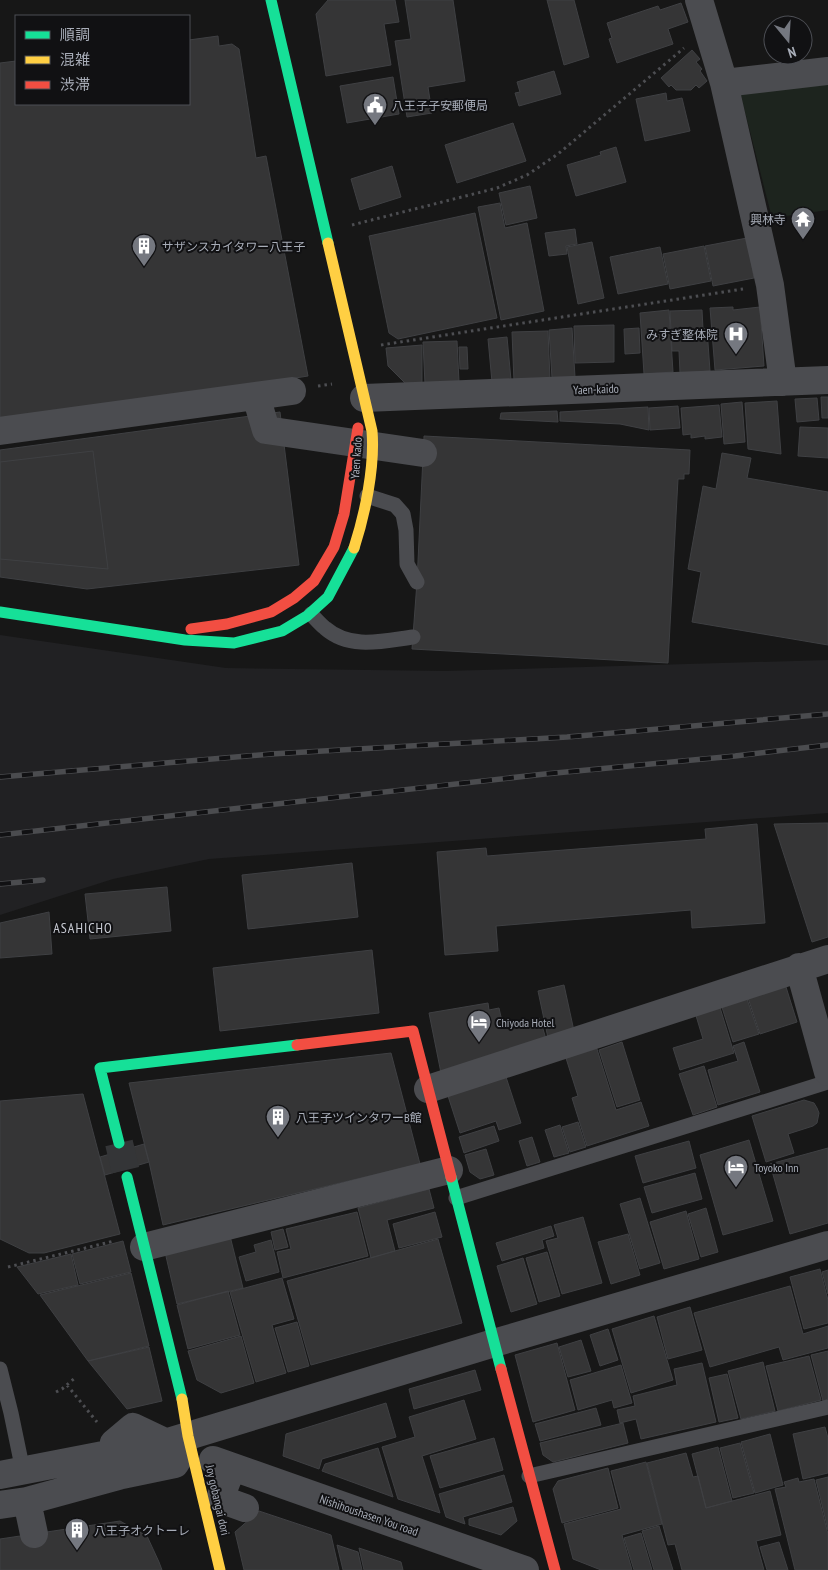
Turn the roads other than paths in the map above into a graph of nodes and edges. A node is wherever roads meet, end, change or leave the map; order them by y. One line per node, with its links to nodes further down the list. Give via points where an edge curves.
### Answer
1 (271, 0): 9 (street)
2 (699, 0): 4 (street)
3 (828, 71): 4 (street)
4 (724, 83): 6 (street, via 770,285)
5 (828, 380): 6 (street, Yaen-kaido)
6 (783, 382): 9 (street, Yaen-kaido)
7 (292, 391): 8 (street)
8 (256, 396): 10 (street); 11 (street, via 266,430)
9 (364, 398): 12 (street, Yaen kado, via 373,444); 16 (street, Yaen kado, via 344,514 334,547 314,581 271,612 226,624 185,630)
10 (0, 431)
11 (423, 453)
12 (367, 496): 13 (lane, via 395,505 404,514 407,564); 15 (street, Yaen kado, via 354,549 328,597)
13 (417, 582)
14 (0, 612): 16 (street, Yaen kado)
15 (311, 614): 16 (street, Yaen kado, via 282,631 234,643); 17 (lane, via 325,629 341,638 368,644)
16 (122, 631)
17 (413, 637)
18 (828, 958): 19 (street)
19 (799, 968): 20 (street); 22 (street)
20 (828, 1072)
21 (828, 1082): 26 (lane)
22 (428, 1088): 23 (street, via 413,1031 100,1068); 24 (street)
23 (118, 1143)
24 (449, 1170): 26 (street); 27 (street)
25 (127, 1177): 27 (street, Joy gobangai dori)
26 (456, 1198): 29 (street)
27 (142, 1240): 33 (street, Joy gobangai dori, via 185,1411)
28 (828, 1245): 29 (street)
29 (494, 1343): 33 (street); 36 (street)
30 (1, 1377): 32 (lane)
31 (828, 1408): 36 (lane)
32 (6, 1410): 34 (lane)
33 (185, 1443): 34 (street, via 165,1443); 35 (street, via 176,1464); 35 (street, Nishihoushasen You road, via 133,1426 114,1443); 40 (street, Joy gobangai dori); 41 (street, Nishihoushasen You road, via 232,1480)
34 (11, 1473)
35 (122, 1476): 37 (street)
36 (529, 1476): 42 (street)
37 (27, 1501): 38 (street); 39 (street)
38 (0, 1505)
39 (34, 1534)
40 (220, 1570)
41 (525, 1570)
42 (555, 1570)

